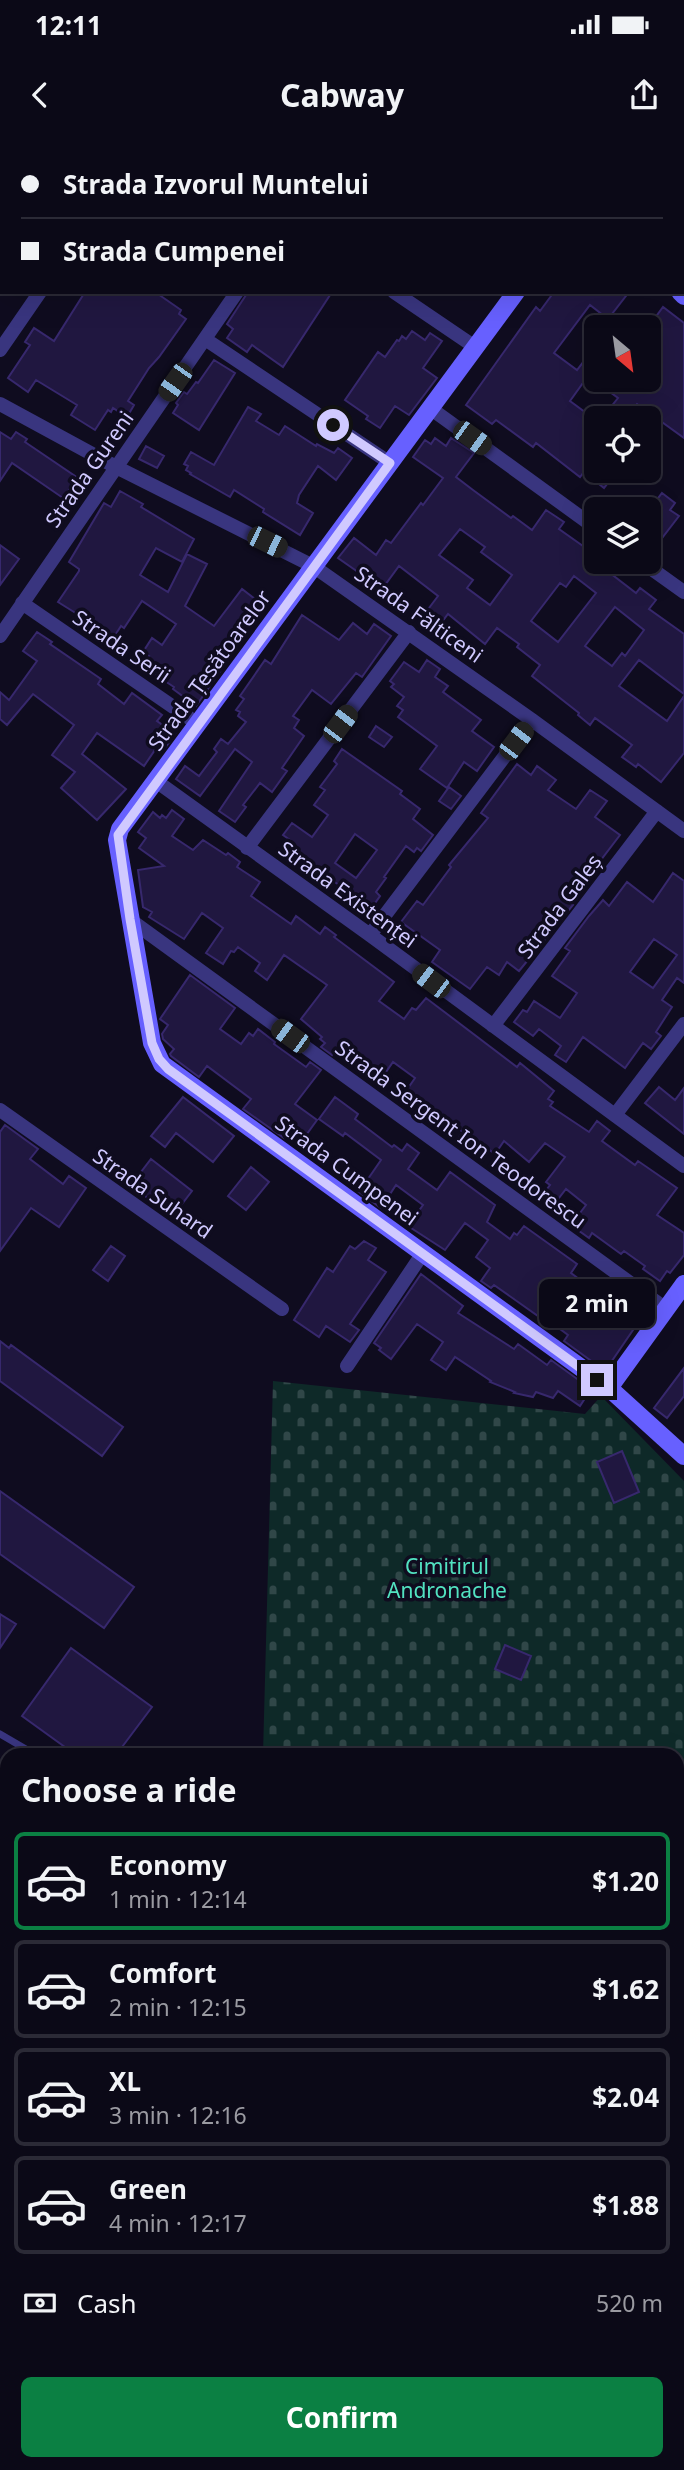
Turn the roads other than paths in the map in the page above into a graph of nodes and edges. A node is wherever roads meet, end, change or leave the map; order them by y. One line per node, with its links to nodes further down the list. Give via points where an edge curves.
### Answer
1 (39, 294): 7 (street)
2 (236, 294): 5 (street, Strada Gureni)
3 (397, 294): 6 (street)
4 (515, 294): 6 (street, Strada Țesătoarelor)
5 (205, 339): 10 (street); 11 (street, Strada Gureni)
6 (475, 347): 9 (street, Strada Țesătoarelor)
7 (0, 350)
8 (0, 404): 11 (street, Strada Fălticeni)
9 (430, 408): 10 (street, Strada Țesătoarelor); 12 (street)
10 (390, 463): 13 (street, Strada Țesătoarelor)
11 (116, 467): 13 (street, Strada Fălticeni); 16 (street, Strada Gureni)
12 (584, 520)
13 (313, 566): 17 (street, Strada Fălticeni); 20 (street, Strada Țesătoarelor)
14 (659, 574): 15 (street)
15 (684, 592)
16 (22, 603): 18 (street, Strada Gureni); 20 (street, Strada Serii)
17 (409, 632): 19 (street, Strada Fălticeni); 25 (street)
18 (0, 636)
19 (532, 720): 22 (street, Strada Fălticeni); 27 (street)
20 (198, 724): 21 (street, Strada Țesătoarelor)
21 (156, 781): 24 (street, Strada Țesătoarelor, via 120,829); 25 (street, Strada Existenței)
22 (657, 811): 23 (street, Strada Fălticeni); 29 (street, Strada Galeș)
23 (684, 831)
24 (117, 841): 26 (street, Strada Cumpenei)
25 (247, 848): 27 (street, Strada Existenței)
26 (130, 919): 33 (street, Strada Cumpenei, via 152,1043 162,1064); 36 (street, Strada Sergent Ion Teodorescu)
27 (370, 935): 29 (street, Strada Existenței)
28 (684, 1024): 31 (street)
29 (493, 1026): 31 (street, Strada Existenței)
30 (0, 1110): 35 (street, Strada Suhard)
31 (615, 1115): 32 (street, Strada Existenței)
32 (684, 1166)
33 (423, 1253): 37 (street); 38 (street, Strada Cumpenei)
34 (684, 1284): 36 (street)
35 (282, 1309)
36 (666, 1309): 38 (street)
37 (347, 1366)
38 (609, 1388): 39 (street, Strada Cumpenei)
39 (683, 1454)
40 (0, 1734): 41 (lane)
41 (24, 1748)

